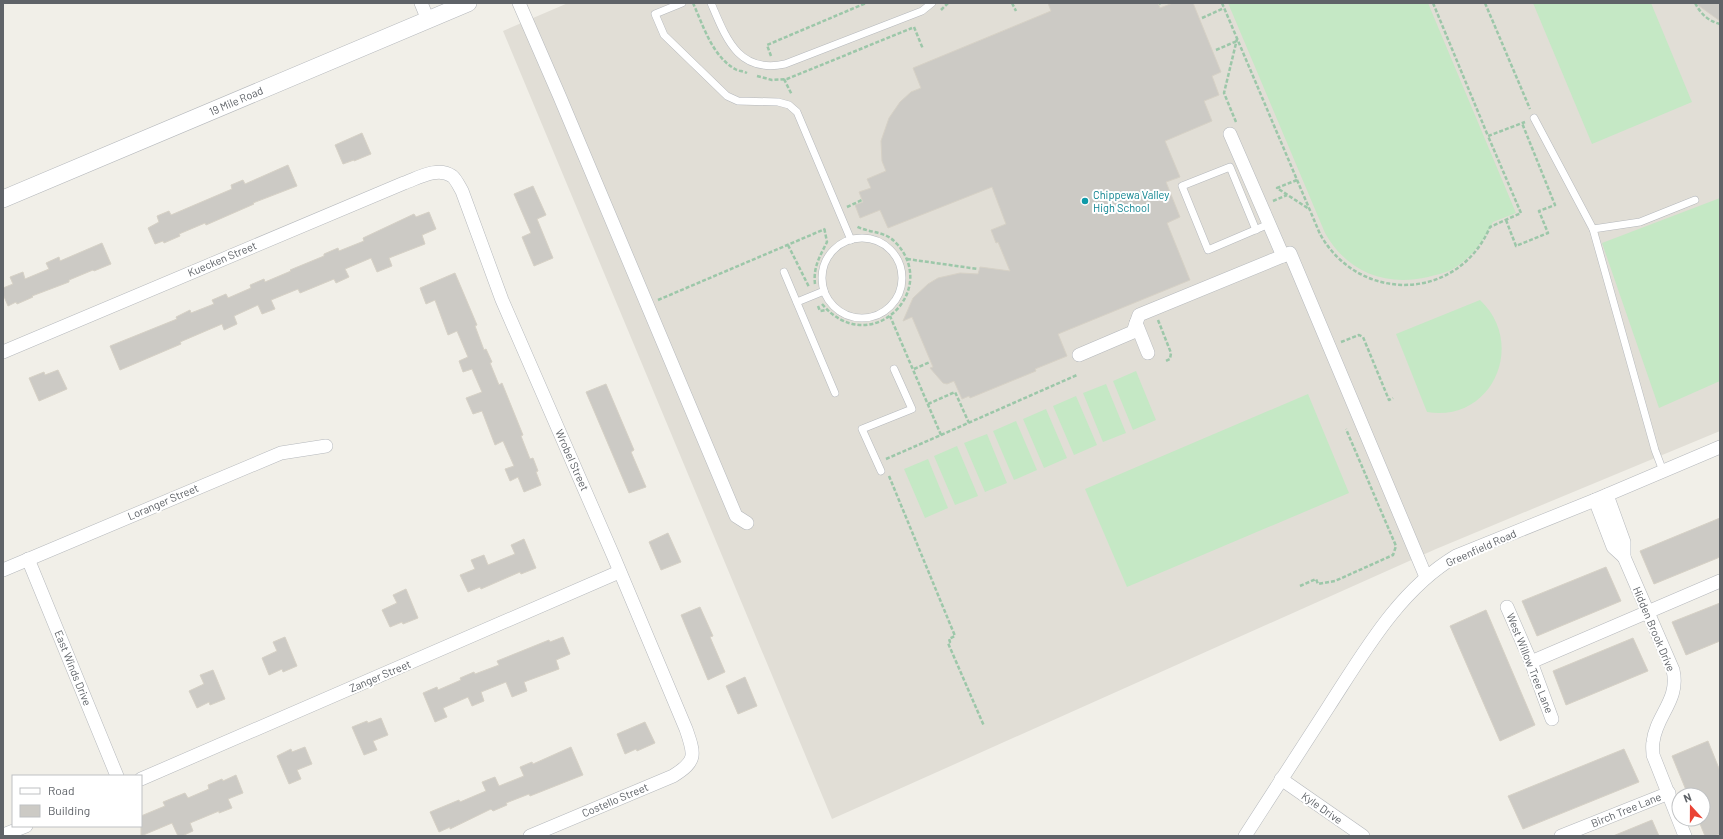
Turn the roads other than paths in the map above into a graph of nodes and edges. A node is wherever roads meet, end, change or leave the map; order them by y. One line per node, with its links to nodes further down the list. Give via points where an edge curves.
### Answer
1 (421, 3): 7 (street)
2 (519, 3): 33 (street, via 736,516)
3 (682, 3): 17 (lane, via 655,14 664,35 727,96 738,101 778,102 789,105 797,112)
4 (711, 3): 5 (lane, via 725,35 737,53 747,60 773,66 922,11)
5 (932, 3)
6 (463, 4): 7 (street, 19 Mile Road)
7 (428, 20): 12 (street, 19 Mile Road)
8 (1534, 118): 15 (lane)
9 (1230, 134): 10 (street)
10 (1236, 164): 14 (street); 16 (lane); 16 (lane, via 1182,186 1208,250)
11 (443, 171): 23 (street, Kuecken Street, via 404,183); 36 (street, Wrobel Street, via 452,176 462,191 502,300)
12 (3, 199)
13 (1695, 200): 15 (lane, via 1640,222)
14 (1269, 224): 16 (lane); 18 (street)
15 (1593, 229): 31 (lane)
16 (1256, 230)
17 (851, 240): 20 (lane, via 839,245 830,254 822,278); 20 (lane, via 876,240 896,255 903,279 900,291 886,311 862,319 838,311)
18 (1283, 256): 22 (street, via 1139,315); 37 (street, via 1290,253)
19 (784, 272): 21 (lane)
20 (824, 291): 21 (lane)
21 (797, 302): 27 (lane)
22 (1136, 323): 24 (street); 25 (street, via 1133,332)
23 (3, 352)
24 (1148, 353)
25 (1079, 355)
26 (894, 369): 30 (lane, via 912,409 862,429)
27 (835, 393)
28 (326, 446): 34 (street, Loranger Street, via 281,453)
29 (1720, 446): 31 (street, Greenfield Road)
30 (881, 471)
31 (1663, 471): 32 (street, Greenfield Road)
32 (1601, 498): 37 (street, Greenfield Road, via 1456,556); 40 (street, Hidden Brook Drive, via 1613,547 1624,557)
33 (747, 523)
34 (28, 559): 35 (street, Loranger Street); 44 (street, East Winds Drive)
35 (3, 570)
36 (619, 572): 43 (street, Wrobel Street, via 686,729); 45 (street, Zanger Street)
37 (1426, 577): 46 (street, Greenfield Road, via 1380,631)
38 (1720, 581): 40 (street)
39 (1507, 607): 41 (street, West Willow Tree Lane)
40 (1648, 612): 41 (street); 47 (street, Hidden Brook Drive, via 1673,670 1675,681 1672,697 1653,742 1654,755)
41 (1531, 662): 42 (street, West Willow Tree Lane)
42 (1552, 719)
43 (693, 756): 50 (street, Costello Street, via 684,769 673,776)
44 (117, 775)
45 (142, 779)
46 (1281, 779): 51 (street, Greenfield Road); 52 (street, Kyle Drive)
47 (1669, 792): 53 (street, Birch Tree Lane); 54 (street, Hidden Brook Drive)
48 (24, 827): 49 (street)
49 (3, 836)
50 (530, 836)
51 (1245, 836)
52 (1363, 836)
53 (1562, 836)
54 (1685, 836)

